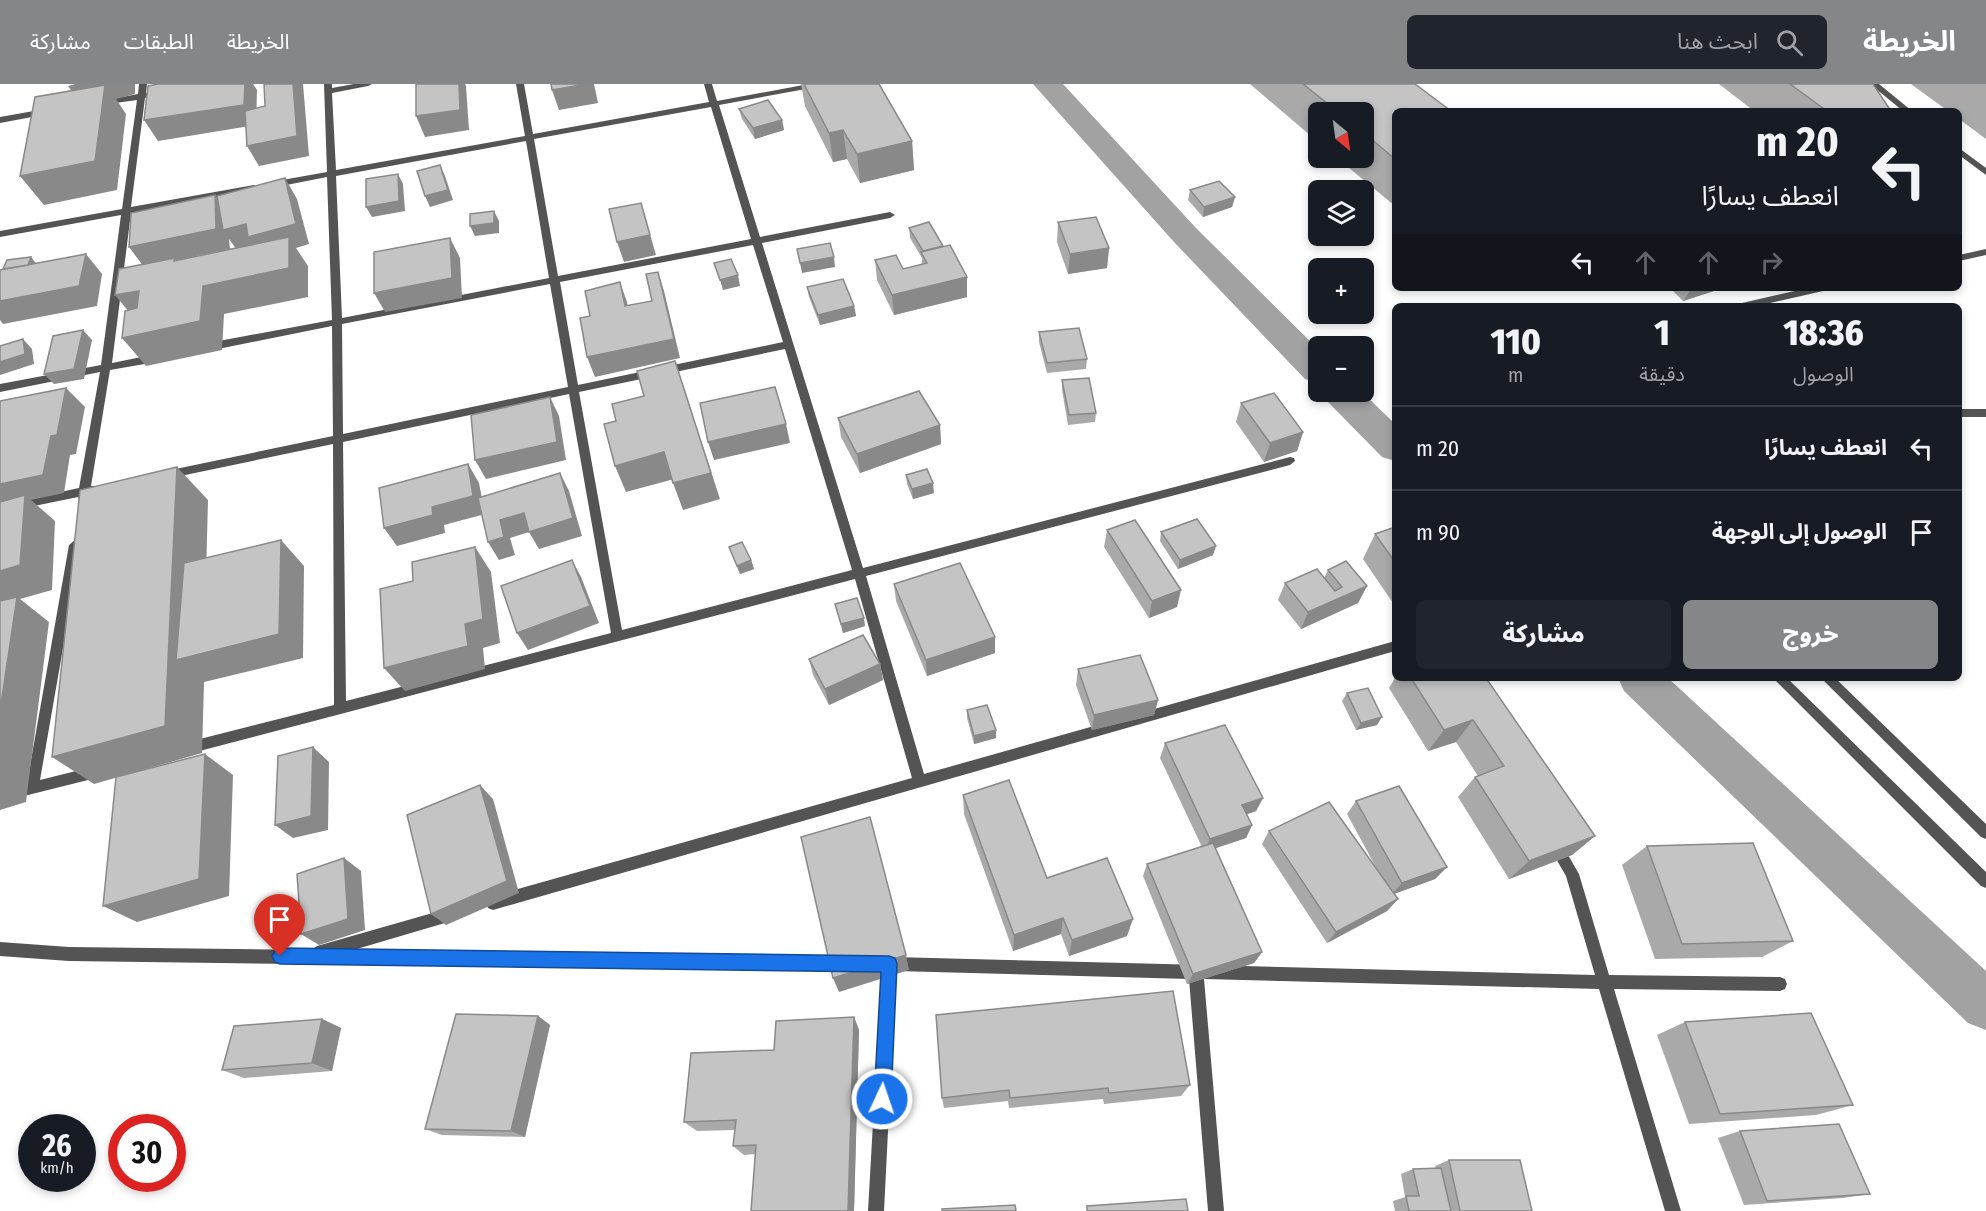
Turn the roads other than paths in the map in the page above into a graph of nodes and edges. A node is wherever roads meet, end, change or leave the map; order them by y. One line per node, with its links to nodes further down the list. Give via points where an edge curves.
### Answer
1 (143, 84): 9 (street)
2 (368, 84): 7 (street)
3 (520, 84): 15 (street)
4 (708, 84): 10 (street)
5 (822, 84): 10 (street)
6 (1874, 84): 12 (street)
7 (327, 87): 18 (street)
8 (163, 93): 9 (street)
9 (142, 96): 11 (street); 19 (street)
10 (714, 104): 15 (street); 22 (street)
11 (88, 105)
12 (1904, 108)
13 (55, 111): 14 (street)
14 (0, 120)
15 (529, 137): 18 (street); 25 (street)
16 (1962, 153): 17 (street)
17 (1986, 172)
18 (331, 174): 19 (street); 28 (street)
19 (128, 211): 21 (street); 32 (street)
20 (890, 215): 22 (street)
21 (0, 234)
22 (755, 241): 25 (street); 29 (street)
23 (1986, 252): 24 (street)
24 (1962, 257)
25 (553, 280): 28 (street); 34 (street)
26 (1810, 291): 27 (street)
27 (1756, 303)
28 (337, 322): 30 (street); 37 (street)
29 (788, 345): 34 (street); 45 (street)
30 (198, 349)
31 (164, 356): 32 (street)
32 (106, 367): 33 (street); 41 (street)
33 (0, 388)
34 (573, 390): 37 (street); 46 (street)
35 (1962, 413): 36 (street)
36 (1986, 413)
37 (338, 439): 39 (street); 50 (street)
38 (1290, 461): 45 (street)
39 (154, 477)
40 (108, 487): 41 (street)
41 (85, 492): 42 (street); 43 (street)
42 (0, 509)
43 (81, 513)
44 (77, 534): 54 (street, via 63,588)
45 (859, 573): 46 (street); 53 (street)
46 (617, 636): 50 (street)
47 (1392, 647): 53 (street)
48 (1782, 681): 58 (street)
49 (1830, 681): 56 (street)
50 (340, 708): 51 (street)
51 (180, 750)
52 (112, 768): 54 (street)
53 (920, 781): 60 (street)
54 (32, 789): 55 (street)
55 (0, 796)
56 (1986, 833)
57 (1548, 835): 63 (street, via 1572,874)
58 (1986, 881)
59 (0, 949): 60 (street, via 69,954)
60 (304, 957): 61 (street)
61 (877, 964): 62 (street); 65 (street)
62 (1196, 972): 63 (street); 66 (street)
63 (1605, 982): 64 (street); 67 (street)
64 (1780, 984)
65 (876, 1211)
66 (1216, 1211)
67 (1673, 1211)

